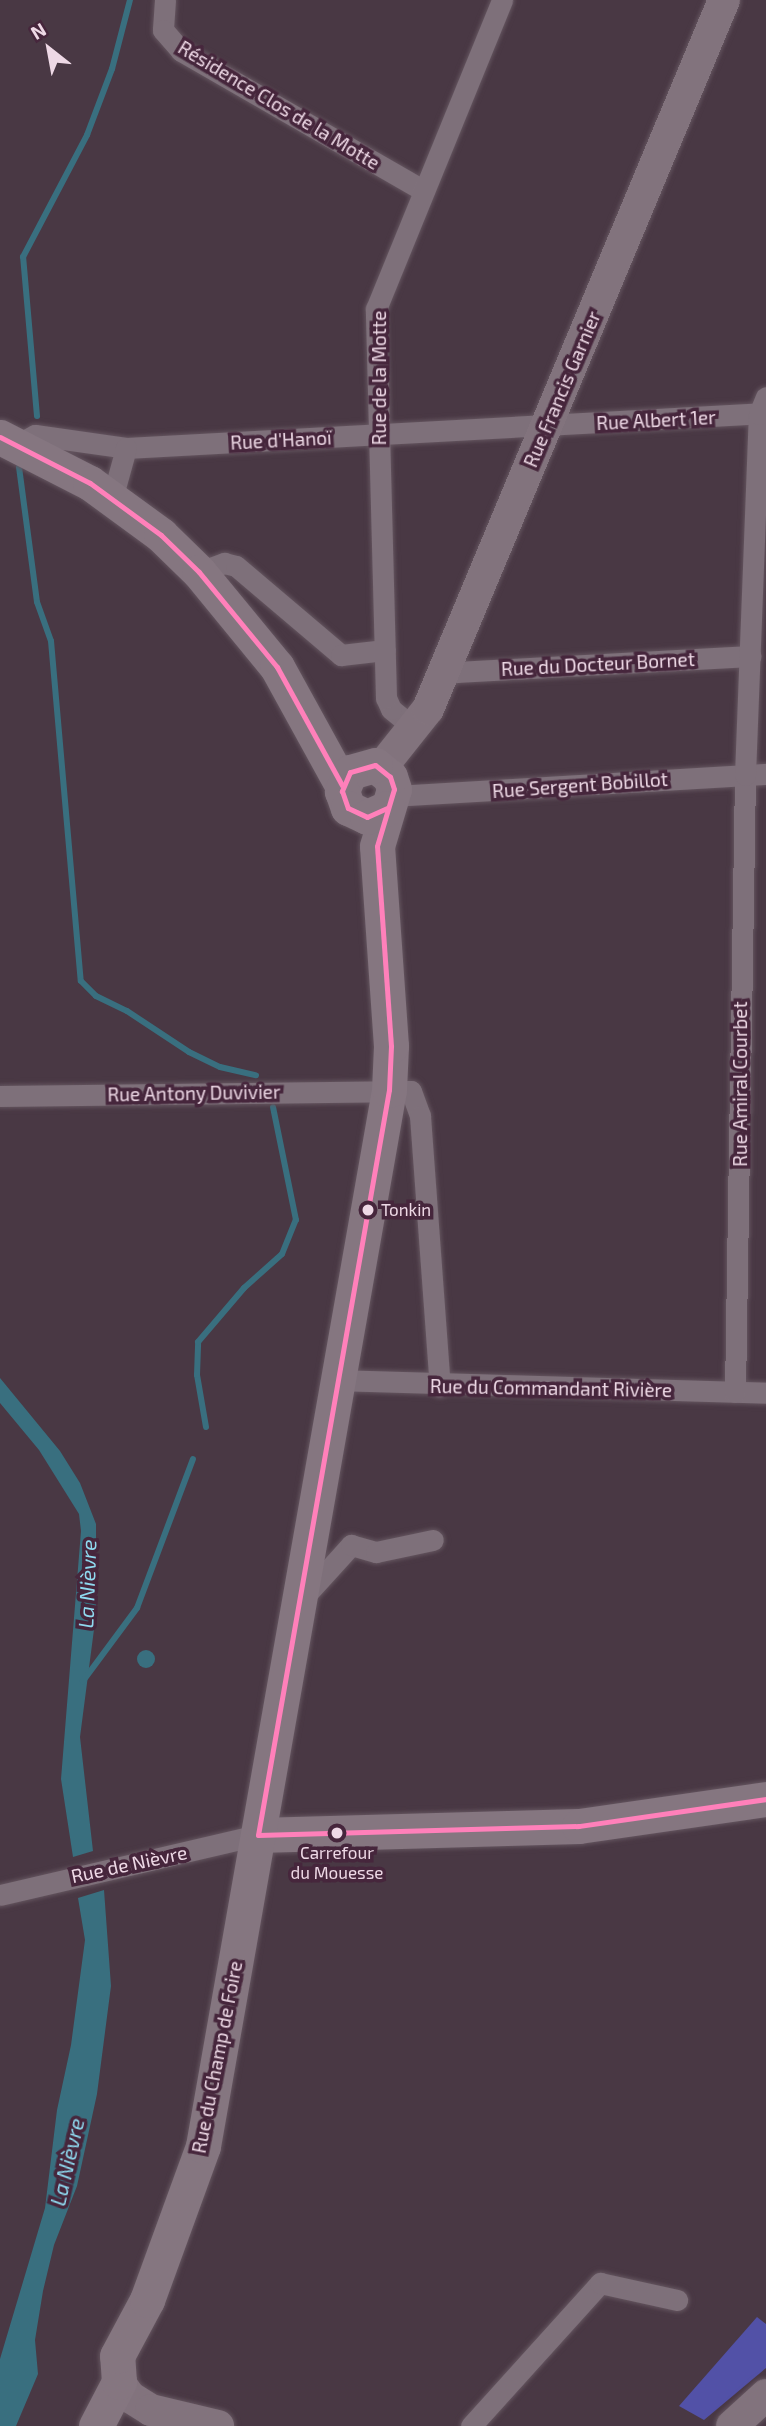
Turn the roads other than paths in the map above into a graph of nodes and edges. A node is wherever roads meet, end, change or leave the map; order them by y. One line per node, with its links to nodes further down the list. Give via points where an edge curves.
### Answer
1 (165, 0): 4 (street, Résidence Clos de la Motte, via 163,30 181,51)
2 (502, 0): 4 (street, Rue de la Motte)
3 (724, 0): 6 (street, Rue Francis Garnier)
4 (424, 191): 7 (street, Rue de la Motte, via 376,309)
5 (764, 408): 6 (street, Rue Albert 1er); 13 (street, Rue Amiral Courbet)
6 (547, 426): 7 (street, Rue d'Hanoï); 14 (street, Rue Francis Garnier)
7 (378, 435): 9 (street, Rue d'Hanoï); 12 (street, Rue de la Motte)
8 (9, 440): 9 (street, Rue d'Hanoï, via 36,435); 10 (main road)
9 (126, 448): 10 (street)
10 (112, 499): 11 (main road, via 161,535)
11 (199, 572): 12 (street, via 224,563 236,566 341,655); 17 (main road, via 277,667 303,714)
12 (385, 650): 15 (street, Rue de la Motte, via 388,704)
13 (751, 656): 14 (street, Rue du Docteur Bornet, via 457,672); 16 (street, Rue Amiral Courbet)
14 (446, 668): 15 (street, Rue Francis Garnier, via 428,709)
15 (413, 727): 17 (street, Rue Francis Garnier)
16 (756, 775): 17 (street, Rue Sergent Bobillot); 22 (street, Rue Amiral Courbet)
17 (370, 789): 18 (main road, Rue du Champ de Foire, via 391,1046)
18 (388, 1090): 19 (street, Rue Antony Duvivier); 20 (main road, Rue du Champ de Foire); 21 (street, via 411,1091 418,1101)
19 (0, 1096)
20 (337, 1380): 21 (street, Rue du Commandant Rivière); 25 (main road, Rue du Champ de Foire)
21 (440, 1386): 22 (street, Rue du Commandant Rivière)
22 (735, 1392): 23 (street, Rue du Commandant Rivière)
23 (766, 1393)
24 (433, 1540): 25 (street, via 376,1552 351,1545)
25 (297, 1605): 27 (main road, Rue du Champ de Foire)
26 (766, 1798): 27 (main road, via 579,1826)
27 (258, 1835): 28 (street, Rue de Nièvre); 30 (main road, Rue du Champ de Foire, via 203,2146 148,2300 117,2356)
28 (0, 1895)
29 (677, 2300): 35 (street, via 600,2283)
30 (119, 2382): 32 (street); 33 (main road, Rue du Champ de Foire)
31 (761, 2400): 36 (street); 37 (street)
32 (154, 2420): 34 (street)
33 (96, 2426)
34 (218, 2426)
35 (471, 2426)
36 (724, 2426)
37 (732, 2426)

